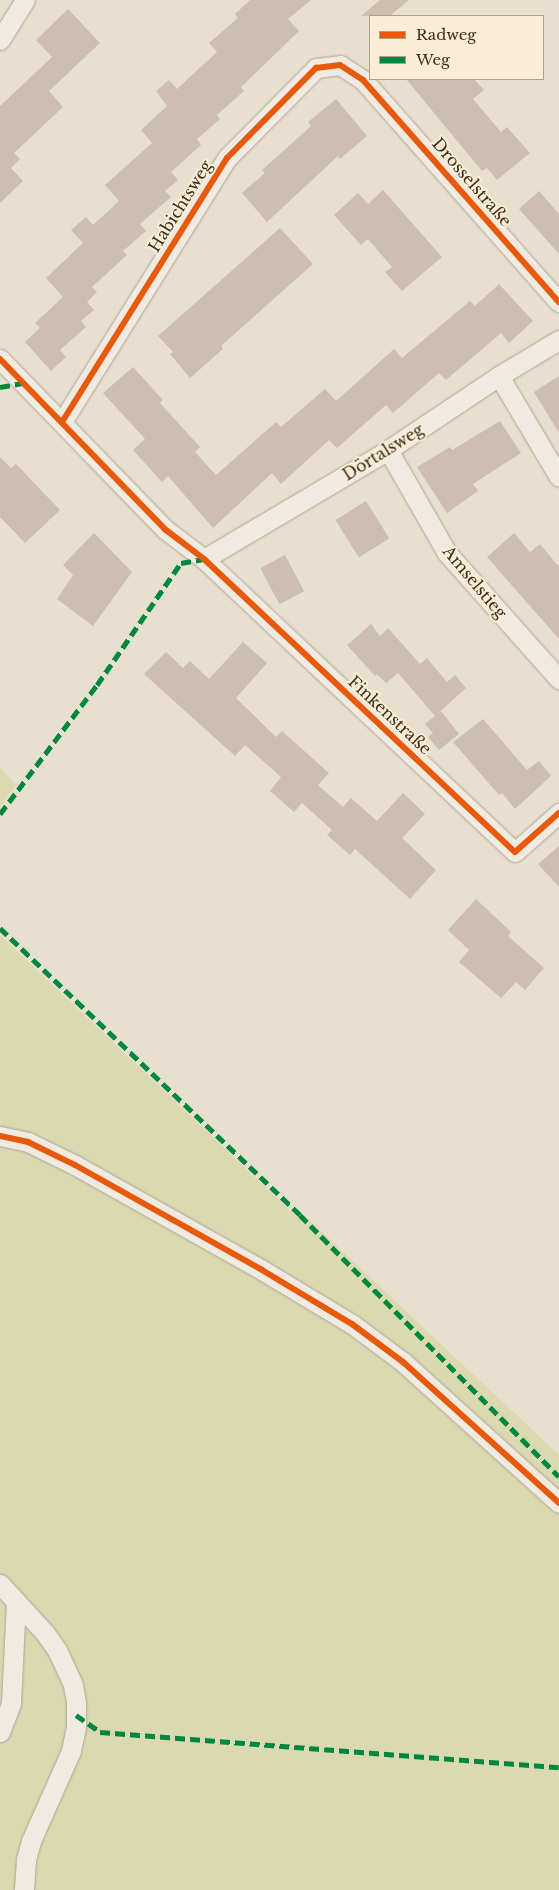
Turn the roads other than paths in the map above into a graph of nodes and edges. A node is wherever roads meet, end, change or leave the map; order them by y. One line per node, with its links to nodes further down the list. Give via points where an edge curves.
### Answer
1 (26, 0): 2 (street)
2 (0, 40)
3 (363, 80): 4 (street, Drosselstraße); 8 (street, Habichtsweg, via 340,65 316,68 227,158)
4 (559, 302)
5 (559, 340): 7 (street, Dörtalsweg)
6 (0, 359): 8 (street)
7 (499, 376): 9 (street, Dörtalsweg); 10 (street)
8 (62, 422): 11 (street, via 166,530)
9 (388, 450): 11 (street, Dörtalsweg); 12 (street, Amselstieg, via 447,553)
10 (559, 477)
11 (204, 559): 13 (street, Finkenstraße, via 515,852)
12 (559, 679)
13 (559, 813)
14 (0, 1136): 15 (street, via 28,1142 75,1165 352,1324 403,1362)
15 (559, 1504)
16 (0, 1584): 17 (street)
17 (16, 1601): 18 (street, via 11,1703); 19 (street, via 57,1650 73,1685 76,1702 76,1727 71,1751 31,1841)
18 (0, 1732)
19 (24, 1890)

